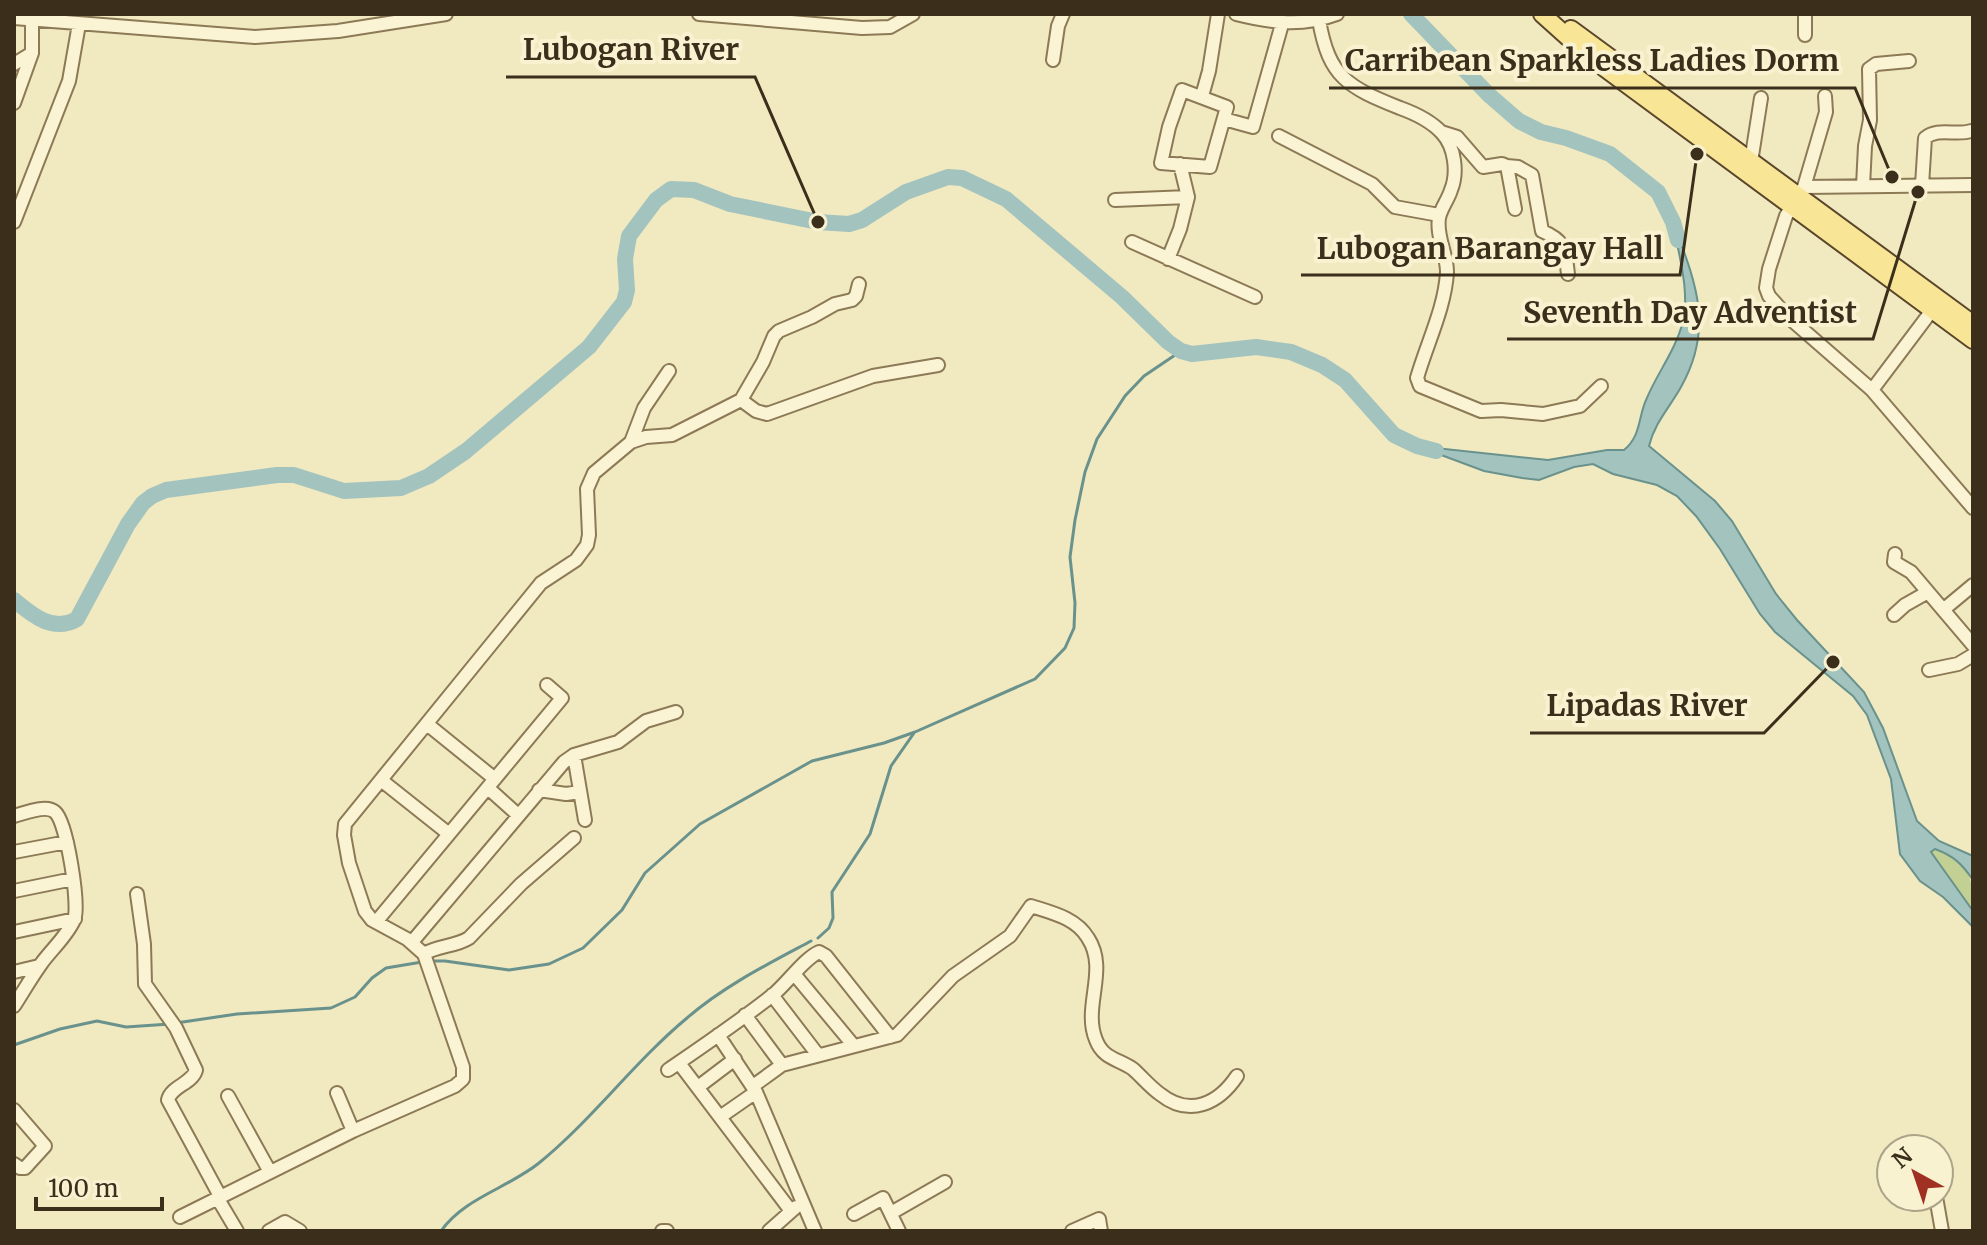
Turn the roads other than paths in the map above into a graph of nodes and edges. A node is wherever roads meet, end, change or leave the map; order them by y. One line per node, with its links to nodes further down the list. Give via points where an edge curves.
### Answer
1 (446, 14): 15 (street, via 277,37)
2 (699, 14): 9 (street)
3 (913, 14): 9 (street, via 880,28)
4 (1063, 14): 19 (street)
5 (1218, 14): 22 (street)
6 (1236, 14): 16 (street)
7 (1337, 14): 14 (street)
8 (1805, 14): 17 (street)
9 (756, 16)
10 (14, 18): 13 (street)
11 (52, 18): 13 (street); 15 (street)
12 (1548, 19): 30 (main road, via 1598,48); 36 (main road, via 1591,58)
13 (32, 20): 18 (street)
14 (1319, 20): 16 (street); 28 (street, via 1326,55 1339,74)
15 (79, 24): 41 (street, via 69,81)
16 (1282, 24): 26 (street, via 1253,127)
17 (1805, 35)
18 (32, 53): 21 (street); 25 (street)
19 (1053, 60)
20 (1909, 61): 35 (street, via 1869,69)
21 (14, 64)
22 (1202, 96): 26 (street, via 1227,107); 31 (street, via 1182,90 1174,111 1161,163)
23 (1825, 96): 36 (street, via 1826,112)
24 (1761, 98): 30 (street)
25 (14, 103)
26 (1224, 119): 31 (street, via 1210,167)
27 (1971, 131): 33 (street, via 1934,132 1925,138)
28 (1441, 132): 32 (street, via 1457,137 1480,166); 40 (street, via 1455,176)
29 (1279, 136): 40 (street, via 1372,184 1390,204)
30 (1751, 162): 36 (main road)
31 (1180, 164): 37 (street)
32 (1507, 166): 39 (street); 44 (street, via 1532,175 1542,231 1565,248)
33 (1922, 185): 34 (street); 35 (street)
34 (1973, 185)
35 (1863, 186): 36 (street)
36 (1798, 196): 47 (main road); 53 (street, via 1769,269 1769,296)
37 (1188, 197): 38 (street); 43 (street)
38 (1115, 200)
39 (1515, 209)
40 (1439, 215): 52 (street, via 1446,284 1417,378 1420,386 1481,411 1543,414 1580,406)
41 (14, 222)
42 (1132, 242): 43 (street)
43 (1168, 259): 46 (street)
44 (1568, 274)
45 (859, 284): 54 (street, via 852,300 779,331)
46 (1255, 297)
47 (1936, 305): 48 (main road); 49 (main road); 53 (street)
48 (1973, 324)
49 (1973, 340)
50 (938, 365): 54 (street, via 873,376 767,414)
51 (669, 371): 55 (street, via 644,408)
52 (1601, 386)
53 (1872, 390): 56 (street)
54 (741, 400): 55 (street, via 672,435)
55 (631, 442): 67 (street, via 589,480 589,535 583,553 541,583)
56 (1973, 508)
57 (1895, 554): 59 (street, via 1894,562)
58 (1973, 585): 60 (street)
59 (1928, 592): 60 (street); 61 (street)
60 (1943, 610): 62 (street)
61 (1894, 615)
62 (1973, 645)
63 (1973, 655): 64 (street)
64 (1929, 670)
65 (547, 685): 70 (street, via 562,698)
66 (676, 712): 68 (street, via 646,721 618,742)
67 (427, 724): 69 (street); 70 (street)
68 (574, 755): 71 (street); 72 (street)
69 (381, 780): 76 (street); 84 (street, via 349,818 344,835 363,904)
70 (491, 784): 73 (street); 76 (street)
71 (539, 790): 72 (street); 73 (street)
72 (580, 792): 75 (street)
73 (518, 815): 86 (street)
74 (14, 816): 78 (street, via 53,810)
75 (585, 820)
76 (449, 834): 84 (street)
77 (574, 838): 87 (street, via 475,934)
78 (67, 842): 79 (street); 80 (street)
79 (14, 852)
80 (73, 879): 81 (street); 83 (street)
81 (14, 891)
82 (137, 894): 111 (street, via 145,984 176,1028 196,1070 168,1100)
83 (75, 919): 85 (street); 88 (street)
84 (376, 922): 86 (street)
85 (14, 932)
86 (412, 942): 87 (street)
87 (424, 954): 107 (street, via 463,1079)
88 (39, 966): 89 (street); 92 (street)
89 (14, 972)
90 (795, 975): 91 (street); 95 (street, via 814,954 822,953); 96 (street)
91 (772, 995): 93 (street); 97 (street)
92 (14, 1006)
93 (745, 1015): 94 (street); 99 (street)
94 (718, 1035): 98 (street); 101 (street, via 673,1066)
95 (890, 1037): 96 (street); 100 (street, via 907,1027 953,976 1010,936 1031,906 1066,918 1090,940 1097,972 1091,1024 1107,1057 1128,1066 1161,1095 1189,1106 1217,1099)
96 (854, 1046): 97 (street)
97 (818, 1055): 99 (street)
98 (735, 1059): 101 (street); 102 (street)
99 (782, 1065): 102 (street)
100 (1237, 1076)
101 (698, 1087): 106 (street)
102 (755, 1089): 106 (street); 112 (street)
103 (337, 1093): 107 (street)
104 (228, 1096): 109 (street)
105 (14, 1110): 108 (street, via 45,1146 25,1168)
106 (720, 1117): 112 (street)
107 (353, 1131): 109 (street)
108 (14, 1164)
109 (270, 1172): 111 (street)
110 (945, 1182): 113 (street)
111 (220, 1198): 115 (street); 117 (street)
112 (797, 1207): 116 (street); 120 (street)
113 (891, 1213): 114 (street, via 883,1198); 121 (street)
114 (854, 1214)
115 (180, 1217)
116 (774, 1229)
117 (237, 1231)
118 (269, 1231): 119 (street, via 285,1222)
119 (300, 1231)
120 (815, 1231)
121 (899, 1231)
122 (1072, 1231): 123 (street, via 1099,1219)
123 (1101, 1231)

